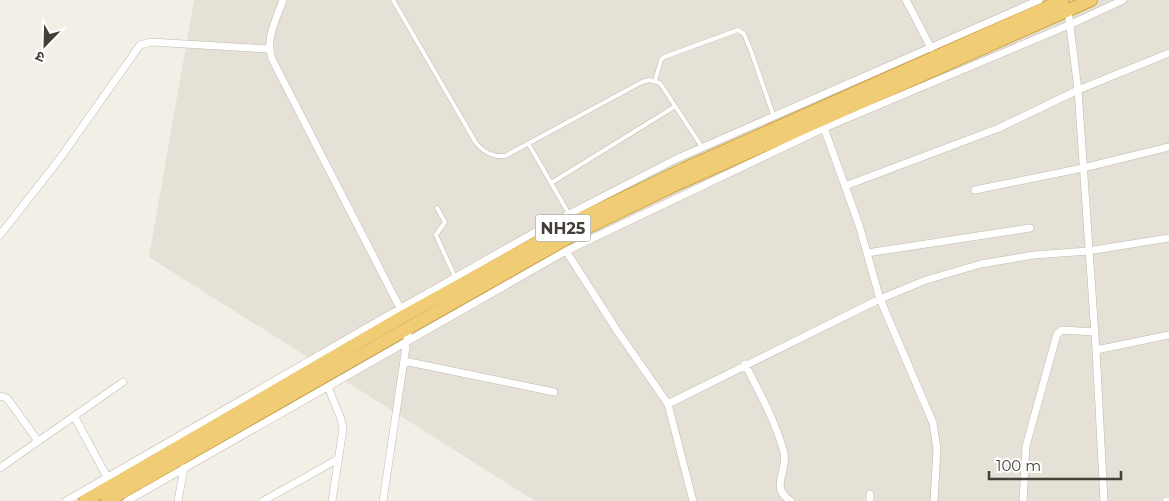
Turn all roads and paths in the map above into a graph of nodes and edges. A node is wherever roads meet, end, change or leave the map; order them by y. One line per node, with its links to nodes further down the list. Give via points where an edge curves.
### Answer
1 (283, 0): 10 (street)
2 (393, 0): 17 (lane, via 483,151 505,156)
3 (906, 0): 9 (street)
4 (1039, 0): 9 (street)
5 (1091, 0): 7 (highway, NH25)
6 (1123, 0): 8 (street)
7 (1066, 5): 8 (street); 34 (highway, NH25, via 676,185)
8 (1069, 25): 13 (street); 16 (street)
9 (932, 48): 15 (street)
10 (268, 49): 27 (street, via 151,42 140,45 62,157); 34 (street)
11 (1169, 53): 13 (street)
12 (655, 81): 14 (lane); 15 (lane, via 664,57 738,30 744,34); 17 (lane, via 642,82)
13 (1078, 90): 20 (street); 22 (street, via 999,128)
14 (674, 107): 19 (lane); 21 (lane)
15 (774, 117): 19 (street)
16 (824, 128): 22 (street); 29 (street)
17 (528, 143): 21 (lane)
18 (1169, 147): 20 (street)
19 (702, 148): 25 (street)
20 (1083, 168): 23 (street); 30 (street)
21 (552, 183): 25 (lane)
22 (845, 186): 31 (street)
23 (975, 190)
24 (437, 208): 32 (lane, via 445,222 436,235)
25 (569, 214): 32 (street)
26 (1030, 228): 31 (street)
27 (0, 235)
28 (1169, 238): 30 (street)
29 (566, 251): 37 (street); 45 (street)
30 (1088, 251): 33 (street, via 1034,255 981,264); 35 (street)
31 (867, 253): 33 (street)
32 (454, 277): 34 (street)
33 (880, 298): 40 (street); 62 (street, via 932,424 937,449)
34 (405, 317): 37 (street); 51 (street); 53 (highway, NH25); 54 (highway, NH25)
35 (1095, 332): 38 (street); 63 (street, via 1058,332 1026,446)
36 (1169, 335): 38 (street)
37 (407, 342): 39 (street); 42 (street)
38 (1096, 350): 64 (street)
39 (404, 361): 43 (street); 59 (street)
40 (746, 364): 45 (street); 61 (street, via 774,422 784,454 779,487 781,494)
41 (123, 382): 46 (street)
42 (328, 387): 48 (street, via 343,430); 50 (street)
43 (554, 392)
44 (0, 396): 47 (street, via 7,398)
45 (668, 404): 60 (street)
46 (74, 416): 47 (street); 51 (street)
47 (38, 441): 49 (street)
48 (338, 459): 57 (street); 58 (street)
49 (0, 468)
50 (184, 468): 55 (street); 56 (street)
51 (107, 477): 52 (street)
52 (66, 501)
53 (85, 501)
54 (107, 501)
55 (127, 501)
56 (178, 501)
57 (263, 501)
58 (332, 501)
59 (383, 501)
60 (693, 501)
61 (791, 501)
62 (934, 501)
63 (1023, 501)
64 (1104, 501)

